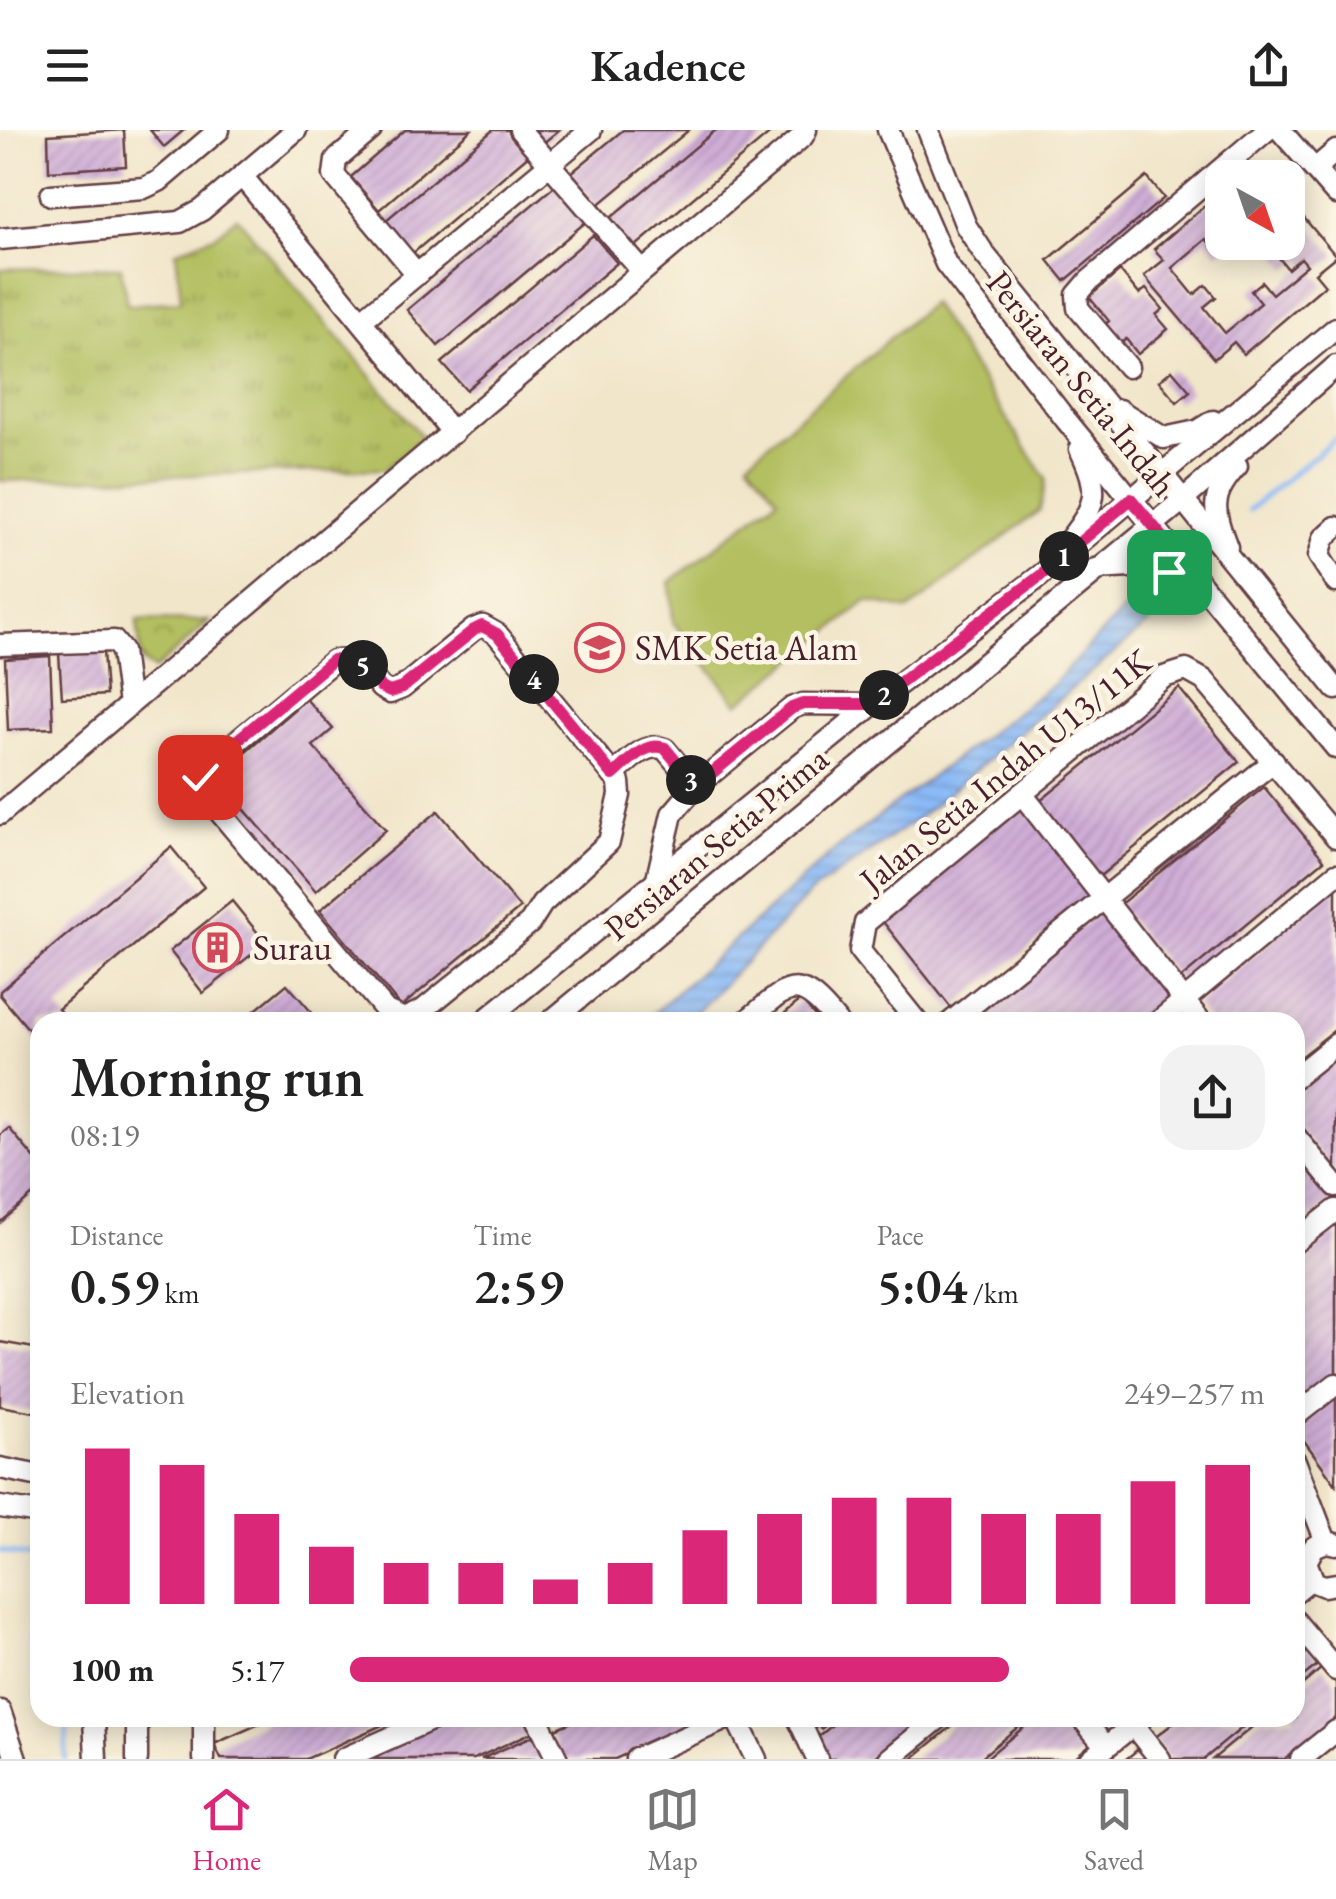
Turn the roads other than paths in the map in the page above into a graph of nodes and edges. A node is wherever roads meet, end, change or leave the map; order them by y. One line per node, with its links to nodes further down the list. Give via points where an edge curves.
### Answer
1 (220, 130): 16 (street, via 144,188)
2 (296, 130): 14 (street)
3 (371, 130): 19 (street, via 336,160 334,175)
4 (520, 130): 12 (street)
5 (591, 130): 12 (street)
6 (806, 130): 18 (street)
7 (888, 130): 27 (street, Persiaran Setia Indah, via 938,254)
8 (928, 130): 26 (street, Persiaran Setia Indah, via 966,226)
9 (1266, 130): 23 (street, via 1077,295 1078,308)
10 (1280, 130): 13 (street)
11 (1336, 151): 13 (street)
12 (550, 164): 18 (street); 19 (street)
13 (1315, 169): 15 (street)
14 (242, 176): 17 (street, via 192,217 170,225); 20 (street)
15 (1336, 194)
16 (52, 195)
17 (0, 239)
18 (642, 271): 28 (street)
19 (417, 274): 20 (street)
20 (362, 320): 28 (street)
21 (1336, 328): 25 (street, Persiaran Setia Prima)
22 (1336, 366): 24 (street, Persiaran Setia Prima)
23 (1128, 367)
24 (1315, 383): 31 (street, Persiaran Setia Prima); 34 (street, via 1220,484 1215,515)
25 (1249, 399): 26 (street, via 1197,431 1164,438); 29 (street, Persiaran Setia Prima)
26 (1104, 401): 29 (street, Persiaran Setia Indah)
27 (1066, 420): 30 (street, Persiaran Setia Indah); 36 (street, via 1094,479 1090,514)
28 (453, 433): 42 (street)
29 (1162, 474): 30 (street, Persiaran Setia Prima); 31 (street, Persiaran Setia Indah)
30 (1131, 499): 32 (street, Persiaran Setia Indah); 36 (street, Persiaran Setia Prima)
31 (1182, 500): 32 (street, Persiaran Setia Prima); 34 (street, Persiaran Setia Indah)
32 (1152, 524): 35 (street, Persiaran Setia Prima); 37 (street, Persiaran Setia Indah)
33 (1336, 527): 38 (street, via 1324,538 1320,556)
34 (1232, 563): 40 (street, Persiaran Setia Indah)
35 (1096, 569): 37 (street, via 1148,566); 57 (street, Persiaran Setia Prima)
36 (1040, 576): 41 (street, Persiaran Setia Prima)
37 (1200, 582): 43 (street, Persiaran Setia Indah)
38 (1336, 582)
39 (0, 645): 42 (street, via 114,641 122,651)
40 (1336, 689)
41 (872, 704): 46 (street, via 792,708); 51 (street, Persiaran Setia Prima)
42 (129, 706): 48 (street)
43 (1336, 748)
44 (1274, 761): 47 (street, Jalan Setia Indah U13/11K, via 1204,680 1186,670 1164,677); 49 (street); 52 (street)
45 (613, 775): 46 (street, via 658,745); 54 (street, via 497,634 482,626 390,692 358,660 333,660 204,768 198,786); 55 (street, via 620,795 609,842 530,923)
46 (696, 786): 51 (street, via 670,818)
47 (1022, 794): 52 (street); 60 (street, Jalan Setia Indah U13/11K, via 865,924 860,951)
48 (0, 814)
49 (1336, 837)
50 (1336, 874): 53 (street)
51 (657, 878): 56 (street, Persiaran Setia Prima)
52 (1104, 897): 53 (street); 61 (street)
53 (1183, 1002): 62 (street); 63 (street)
54 (388, 1012)
55 (419, 1012)
56 (495, 1012)
57 (562, 1012)
58 (757, 1012): 59 (street, via 785,989 809,992)
59 (828, 1012)
60 (910, 1012)
61 (963, 1012)
62 (1170, 1012)
63 (1192, 1012)
64 (1336, 1044): 65 (street)
65 (1305, 1069)
66 (1305, 1148): 67 (street)
67 (1336, 1186)
68 (1336, 1210): 69 (street)
69 (1305, 1234)
70 (1336, 1384): 71 (street)
71 (1305, 1408)
72 (0, 1468): 73 (street)
73 (30, 1474)
74 (1305, 1483): 77 (street)
75 (0, 1507): 76 (street)
76 (30, 1512)
77 (1331, 1543): 78 (street, via 1314,1546)
78 (1315, 1580)
79 (1305, 1632): 80 (street)
80 (1336, 1670)
81 (0, 1711): 97 (street)
82 (94, 1727): 98 (street)
83 (138, 1727): 99 (street)
84 (204, 1727): 100 (street)
85 (414, 1727): 96 (street)
86 (541, 1727): 101 (street)
87 (708, 1727): 102 (street)
88 (740, 1727): 103 (street)
89 (802, 1727): 104 (street)
90 (928, 1727): 105 (street)
91 (1086, 1727): 95 (street)
92 (1131, 1727): 95 (street)
93 (1141, 1727): 106 (street)
94 (1336, 1731): 107 (street)
95 (1099, 1753)
96 (348, 1758)
97 (16, 1759)
98 (96, 1759)
99 (138, 1759)
100 (204, 1759)
101 (557, 1759)
102 (636, 1759)
103 (756, 1759)
104 (817, 1759)
105 (889, 1759)
106 (1160, 1759)
107 (1302, 1759)

